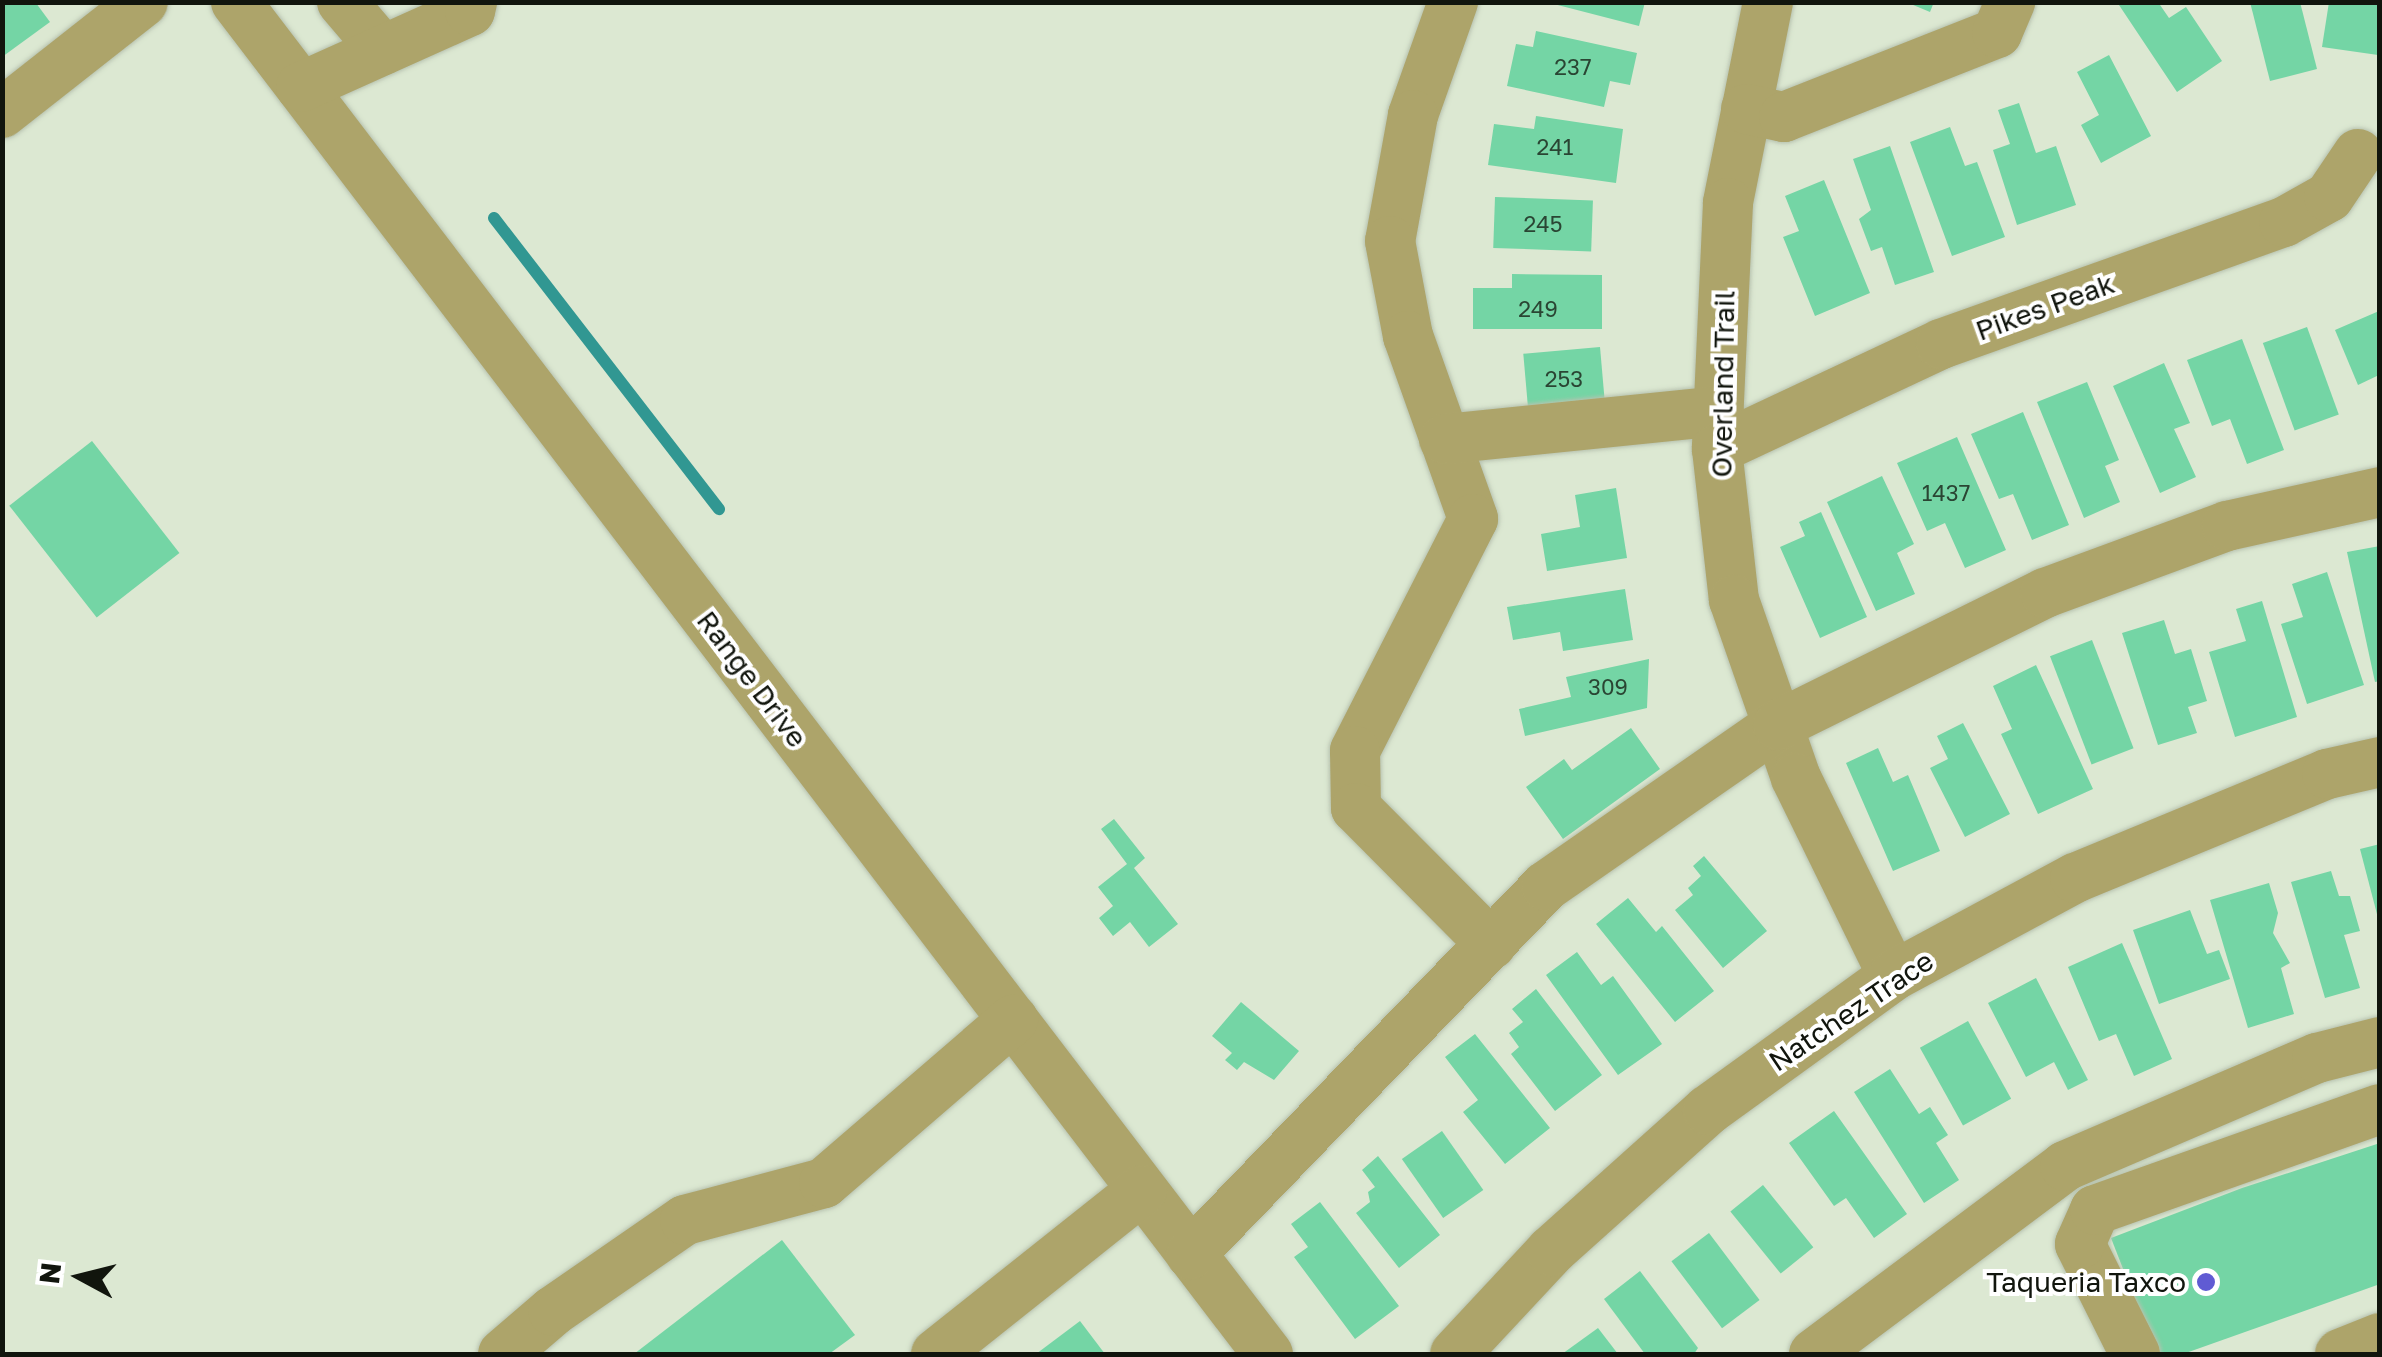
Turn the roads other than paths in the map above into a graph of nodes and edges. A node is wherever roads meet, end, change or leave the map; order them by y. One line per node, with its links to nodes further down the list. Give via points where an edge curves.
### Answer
1 (143, 2): 11 (street)
2 (236, 2): 9 (street, Range Drive)
3 (342, 2): 8 (street)
4 (472, 2): 8 (street, via 470,11)
5 (1453, 2): 14 (street, via 1413,115 1390,240 1408,336)
6 (1768, 2): 10 (street, Overland Trail)
7 (2010, 2): 10 (street, via 1997,33 1784,118)
8 (383, 50): 9 (street)
9 (301, 87): 20 (street, Range Drive)
10 (1746, 109): 13 (street, Overland Trail, via 1728,203)
11 (2, 113)
12 (2358, 154): 13 (street, Pikes Peak, via 2329,197 2284,222)
13 (1718, 430): 14 (street, Pikes Peak); 16 (street, Overland Trail, via 1734,600)
14 (1444, 439): 18 (street, via 1473,520 1355,752 1356,808)
15 (2380, 492): 16 (street, via 2228,526 2044,593)
16 (1778, 725): 18 (street, via 1546,886); 19 (street, Overland Trail, via 1796,778)
17 (2380, 762): 19 (street, Natchez Trace, via 2327,774 2075,878)
18 (1491, 944): 24 (street)
19 (1892, 976): 29 (street, Natchez Trace, via 1708,1110 1552,1251)
20 (1012, 1020): 23 (street, Range Drive); 26 (street, via 824,1183 686,1220 553,1310)
21 (2380, 1042): 30 (street, via 2316,1058 2065,1166)
22 (2380, 1110): 31 (street, via 2095,1210 2080,1244)
23 (1142, 1190): 24 (street, Range Drive); 27 (street)
24 (1191, 1254): 28 (street, Range Drive)
25 (2380, 1338): 32 (street)
26 (503, 1354)
27 (936, 1354)
28 (1268, 1354)
29 (1455, 1354)
30 (1814, 1354)
31 (2135, 1354)
32 (2340, 1354)

